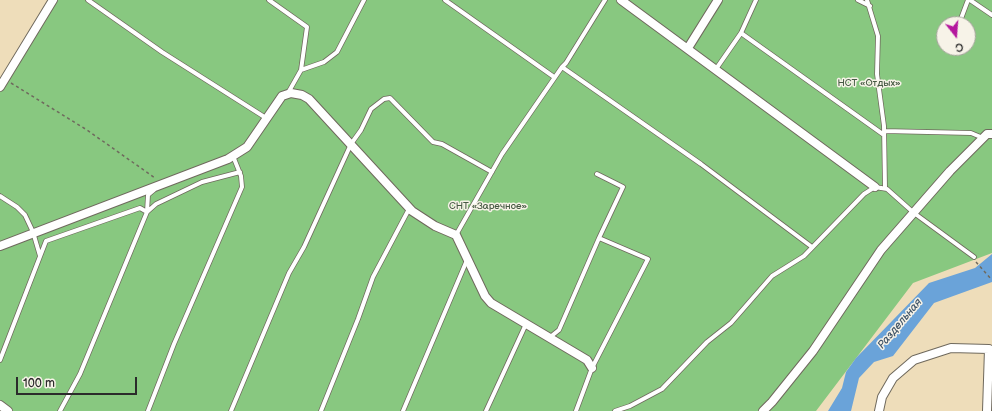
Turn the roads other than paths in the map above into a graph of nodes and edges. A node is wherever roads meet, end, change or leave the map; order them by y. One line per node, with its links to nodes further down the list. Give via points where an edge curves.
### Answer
1 (53, 0): 22 (street)
2 (88, 0): 24 (lane, via 162,52)
3 (269, 0): 20 (lane, via 307,27)
4 (364, 0): 20 (lane, via 337,52 324,62)
5 (445, 0): 21 (lane)
6 (605, 0): 18 (lane)
7 (621, 0): 17 (street)
8 (718, 0): 17 (street)
9 (756, 0): 16 (lane)
10 (858, 0): 13 (lane)
11 (867, 0): 13 (lane)
12 (969, 0): 14 (lane); 15 (lane)
13 (870, 6): 25 (lane, via 878,36 876,74)
14 (992, 15)
15 (962, 16)
16 (741, 33): 19 (lane); 25 (lane)
17 (688, 48): 19 (street)
18 (562, 66): 21 (lane); 45 (lane, via 701,164)
19 (716, 69): 35 (street)
20 (301, 70): 23 (lane)
21 (554, 77): 32 (lane)
22 (0, 87)
23 (287, 94): 24 (street, via 282,96); 29 (street, via 302,95 309,99)
24 (266, 118): 30 (street, via 247,147)
25 (884, 133): 27 (lane, via 971,132); 36 (lane)
26 (992, 134): 27 (street, via 987,134); 28 (lane)
27 (983, 138): 40 (street)
28 (992, 138)
29 (351, 144): 32 (lane, via 371,109 384,99 390,98 434,142); 38 (street); 58 (lane, via 304,247 289,273)
30 (233, 156): 31 (lane); 34 (street)
31 (240, 172): 39 (lane, via 202,182 156,204); 57 (lane, via 242,187)
32 (492, 172): 42 (lane)
33 (597, 174): 43 (lane, via 623,187)
34 (160, 184): 39 (lane, via 148,195); 41 (street)
35 (875, 186): 36 (lane); 45 (lane)
36 (885, 188): 40 (lane)
37 (0, 196): 41 (lane, via 25,215)
38 (410, 209): 42 (street, via 435,226); 59 (lane, via 373,277)
39 (147, 212): 46 (lane, via 140,208 46,241); 56 (lane, via 80,374)
40 (914, 213): 47 (lane); 64 (street, via 881,250 813,351)
41 (33, 232): 44 (street); 46 (lane)
42 (456, 234): 48 (street)
43 (599, 238): 50 (lane, via 559,330); 53 (lane, via 648,259)
44 (0, 246)
45 (812, 247): 63 (lane, via 804,256 772,276 731,323 707,342 662,389)
46 (40, 256): 52 (lane)
47 (974, 257)
48 (467, 260): 49 (street, via 491,303); 60 (lane)
49 (526, 324): 50 (street); 61 (lane)
50 (549, 338): 53 (street, via 587,360)
51 (990, 349): 65 (street, via 952,348 914,360 893,378 882,397); 66 (street)
52 (0, 360)
53 (592, 368): 62 (lane)
54 (0, 404): 55 (street)
55 (8, 411)
56 (60, 411)
57 (148, 411)
58 (231, 411)
59 (320, 411)
60 (404, 411)
61 (486, 411)
62 (576, 411)
63 (616, 411)
64 (763, 411)
65 (879, 411)
66 (987, 411)

